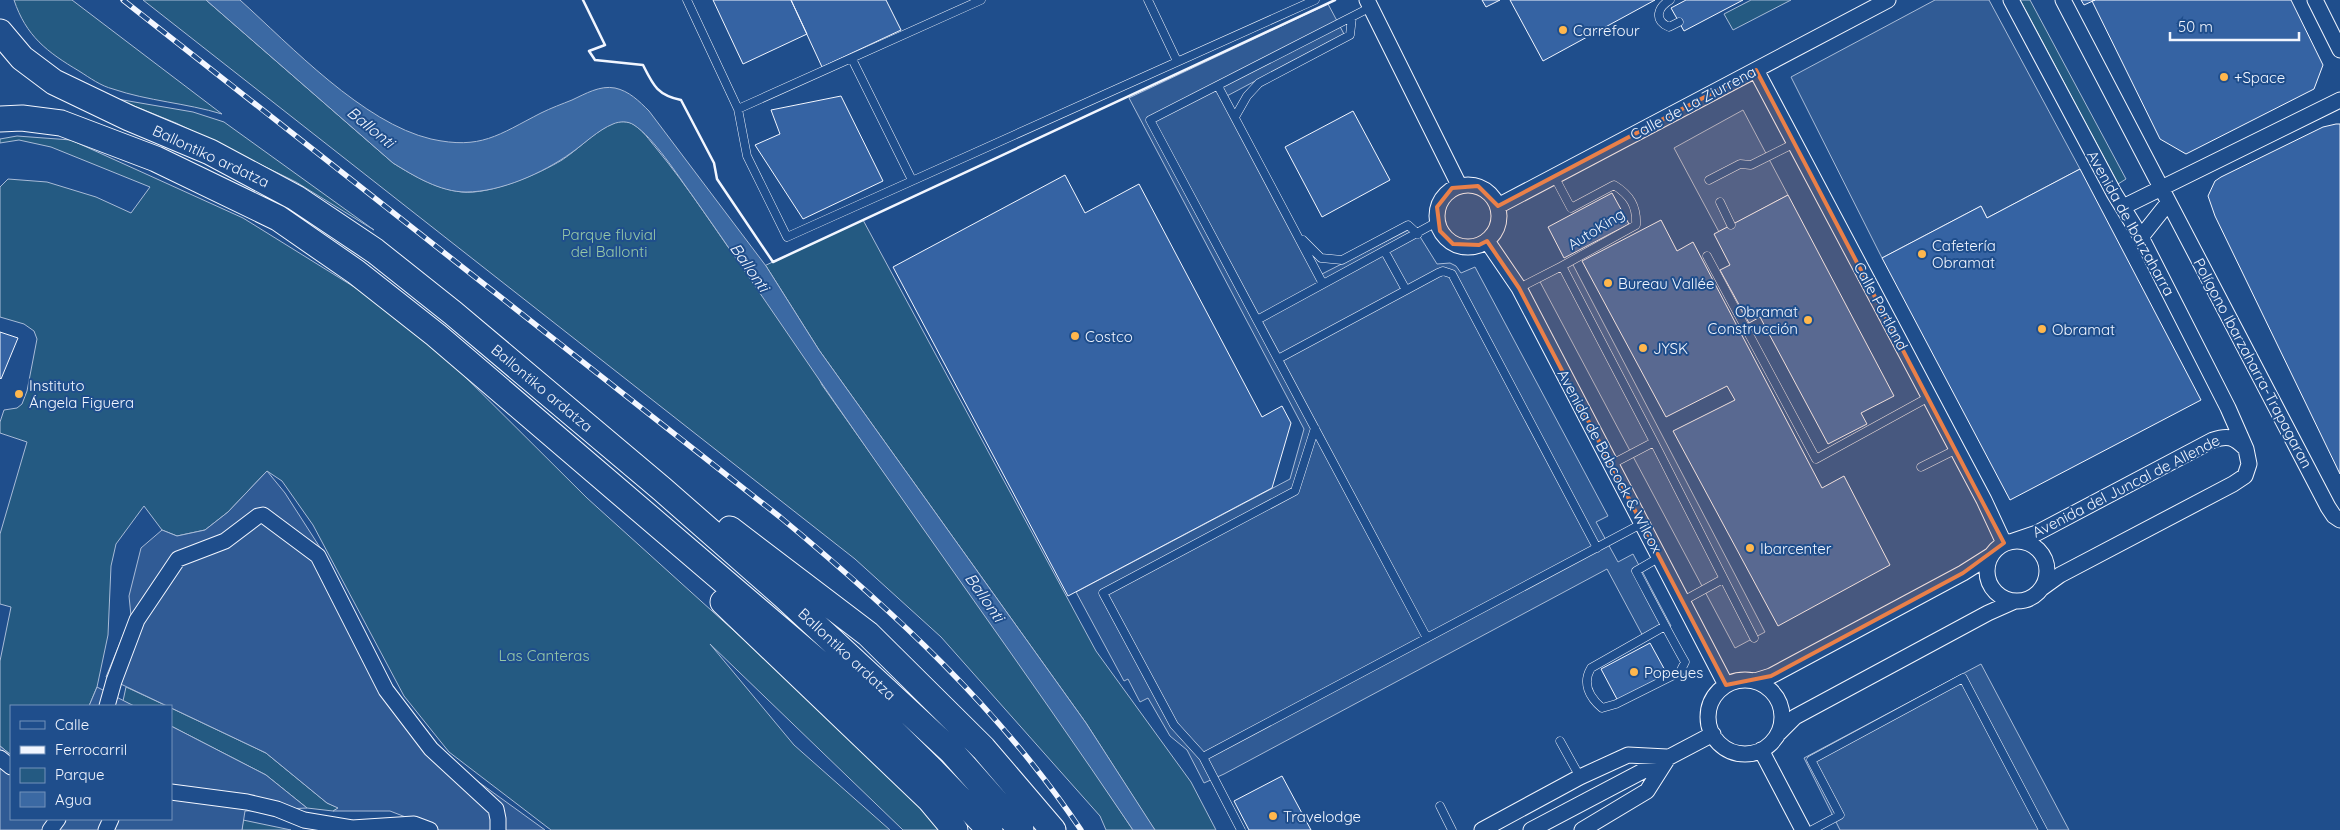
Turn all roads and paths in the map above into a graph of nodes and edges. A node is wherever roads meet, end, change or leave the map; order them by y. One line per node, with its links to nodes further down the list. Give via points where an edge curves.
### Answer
1 (687, 0): 20 (lane)
2 (981, 0): 15 (lane)
3 (1148, 0): 16 (lane)
4 (1315, 0): 16 (lane)
5 (1670, 0): 12 (lane, via 1661,5 1660,19 1669,27)
6 (1888, 0): 17 (street, Calle de La Ziurrena)
7 (2011, 0): 31 (street, Avenida de Ibarzaharra)
8 (2063, 0): 28 (street)
9 (2315, 0): 14 (street)
10 (1369, 4): 11 (lane); 27 (street)
11 (1352, 17): 18 (lane); 21 (lane, via 1350,35 1259,83)
12 (1679, 22)
13 (0, 32): 53 (main road, Ballontiko ardatza, via 22,58 54,82 210,152 287,193 375,251)
14 (2340, 50)
15 (852, 59): 20 (lane); 25 (lane)
16 (1177, 60): 25 (lane)
17 (1756, 70): 23 (street, Calle Portland); 24 (street, Calle de La Ziurrena)
18 (1218, 86): 21 (lane); 44 (lane, via 1150,120)
19 (2340, 100): 28 (street)
20 (738, 109): 25 (lane, via 747,156 787,237)
21 (1235, 117): 35 (lane)
22 (0, 119): 54 (main road, Ballontiko ardatza, via 61,123 156,159 278,218 356,272 436,335)
23 (1795, 143): 26 (lane, via 1751,165 1740,164); 46 (street, Calle Portland)
24 (1554, 176): 30 (street, Calle de La Ziurrena); 40 (lane, AutoKing, via 1571,208 1614,185 1632,200 1637,212 1636,225)
25 (912, 180)
26 (1708, 180)
27 (1459, 185): 30 (street, via 1478,186 1493,197); 32 (street, via 1440,199)
28 (2165, 196): 31 (street); 36 (street); 55 (street, Polígono Ibarzaharra-Trapagaran, via 2328,507)
29 (1720, 202): 33 (lane)
30 (1498, 206): 37 (street, via 1498,225)
31 (2123, 207): 36 (street, Avenida de Ibarzaharra)
32 (1437, 222): 34 (lane); 37 (street, via 1440,231 1452,244 1470,247)
33 (1731, 225)
34 (1418, 234): 35 (lane, via 1408,225 1342,260 1320,258); 38 (lane)
35 (1298, 235): 41 (lane)
36 (2141, 237): 50 (street, Avenida de Ibarzaharra)
37 (1487, 240): 42 (street, Avenida de Babcock & Wilcox)
38 (1385, 252): 41 (lane); 43 (lane)
39 (1707, 256): 46 (lane, via 1816,459)
40 (1562, 266): 42 (lane); 48 (lane)
41 (1323, 284): 44 (lane)
42 (1519, 288): 51 (street, Avenida de Babcock & Wilcox)
43 (1406, 290): 45 (lane); 58 (lane, via 1438,273 1452,274)
44 (1257, 320): 45 (lane)
45 (1278, 359): 47 (lane)
46 (1929, 397): 49 (street, Calle Portland)
47 (1315, 428): 66 (lane); 75 (lane, via 1295,492 1103,593 1174,725)
48 (1654, 442): 51 (lane); 61 (lane)
49 (1957, 449): 52 (lane); 57 (street, Calle Portland)
50 (2246, 449): 57 (street, Avenida del Juncal de Allende, via 2236,439 2225,436 2213,440 2037,533); 62 (street, via 2249,464 2245,476 2234,484 2060,575)
51 (1612, 464): 56 (street, Avenida de Babcock & Wilcox)
52 (1921, 467)
53 (662, 489): 84 (main road, Ballontiko ardatza, via 785,597 951,751); 85 (main road, via 690,498 868,634 983,748)
54 (629, 502): 82 (main road, via 694,574 930,800); 83 (main road, Ballontiko ardatza, via 851,690)
55 (2340, 520)
56 (1643, 523): 58 (lane); 60 (street, Avenida de Babcock & Wilcox)
57 (2009, 542): 59 (street); 62 (street, via 2032,544 2045,558 2047,579)
58 (1597, 548): 66 (lane)
59 (1990, 556): 64 (street, via 1987,565 1990,584 1996,593); 68 (street, via 1771,676)
60 (1660, 557): 63 (street, Avenida de Babcock & Wilcox); 65 (lane, via 1636,571)
61 (1723, 579): 63 (lane); 67 (lane)
62 (2042, 588): 64 (street, via 2035,596)
63 (1683, 601): 69 (street, Avenida de Babcock & Wilcox)
64 (2015, 601): 71 (street, via 1795,717)
65 (1665, 626): 65 (lane, via 1590,668 1586,676 1587,687 1602,708 1680,672 1685,662)
66 (1427, 638): 75 (lane)
67 (1754, 638)
68 (1755, 681): 69 (street); 71 (street, via 1771,692 1781,708)
69 (1726, 685): 72 (street, via 1718,692 1708,712)
70 (107, 705): 81 (street, via 137,620 178,559 224,541 263,515 321,560 386,690 431,749 496,809)
71 (1779, 733): 74 (street)
72 (1712, 734): 74 (street, via 1728,750 1750,754); 76 (street)
73 (1560, 741): 77 (lane)
74 (1761, 750): 91 (street)
75 (1203, 757): 86 (lane)
76 (1668, 757): 77 (street, via 1628,755); 89 (street); 90 (street, via 1648,791)
77 (1580, 777): 88 (street)
78 (172, 792): 80 (street, via 247,802 304,820 352,828 414,824)
79 (1440, 806): 87 (lane)
80 (430, 830)
81 (498, 830)
82 (955, 830)
83 (990, 830)
84 (1021, 830)
85 (1053, 830)
86 (1241, 830)
87 (1452, 830)
88 (1482, 830)
89 (1531, 830)
90 (1582, 830)
91 (1804, 830)
92 (1812, 830): 93 (lane, via 1840,815 1811,760 1963,678)
93 (2043, 830)

